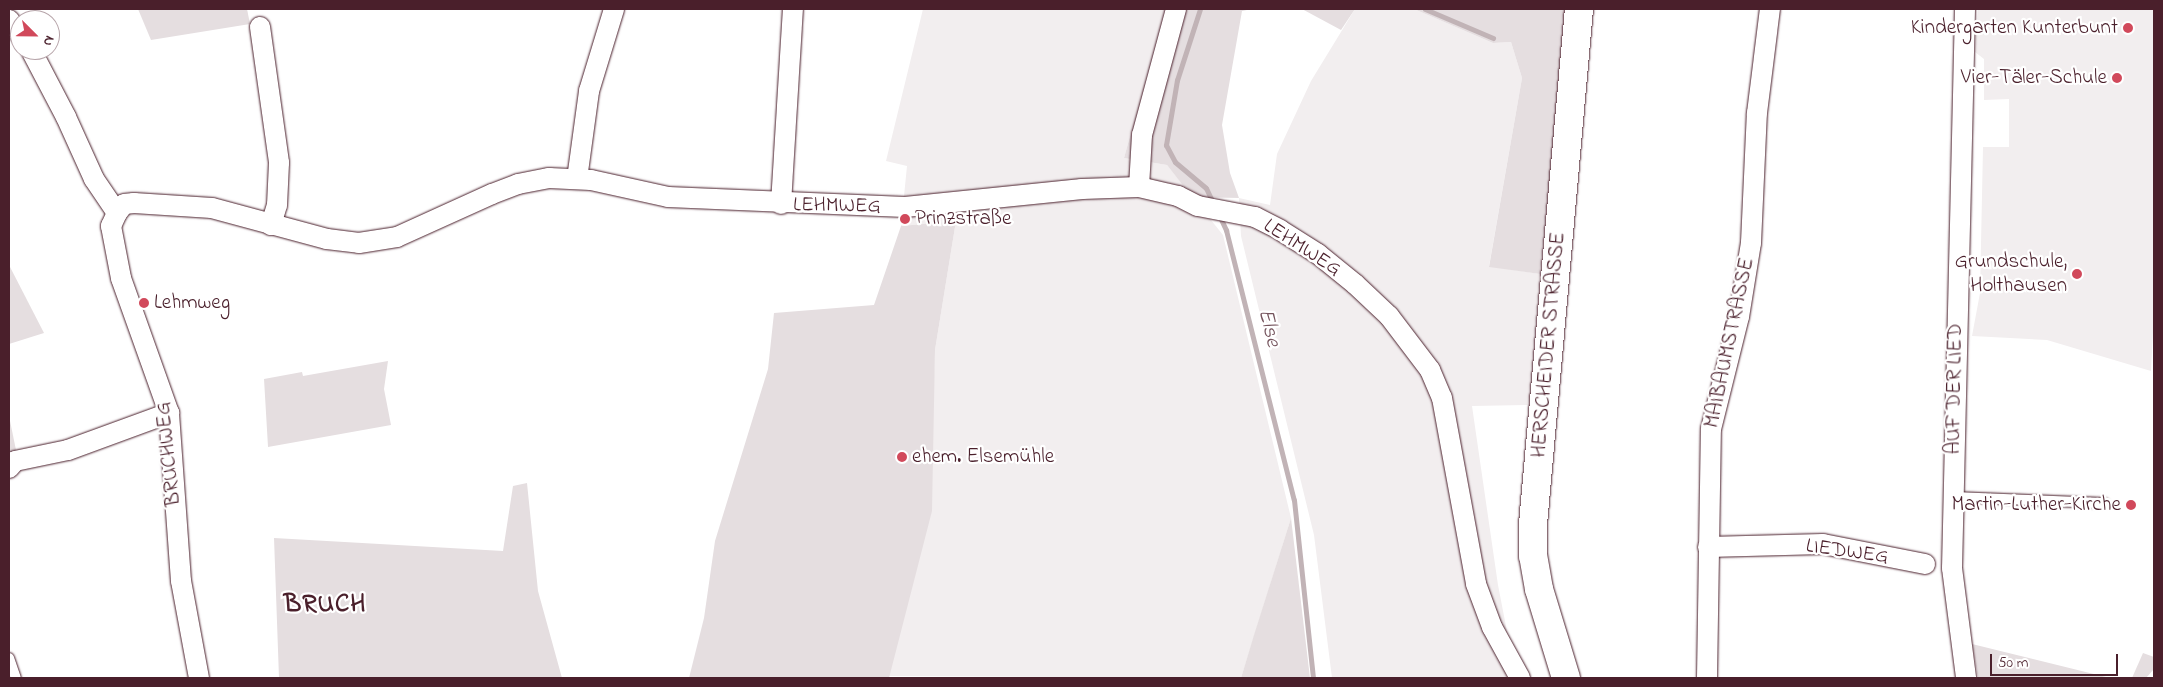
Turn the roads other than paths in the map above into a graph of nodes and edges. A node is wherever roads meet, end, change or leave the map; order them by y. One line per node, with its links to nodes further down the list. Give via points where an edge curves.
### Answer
1 (614, 9): 9 (street, via 589,91)
2 (793, 9): 11 (street)
3 (1176, 9): 10 (street, via 1142,136)
4 (1579, 9): 24 (main road, HERSCHEIDER STRASSE, via 1533,524 1533,556 1539,589)
5 (1770, 9): 18 (street, MAIBAUMSTRASSE, via 1757,113 1751,243 1738,317 1711,429)
6 (1965, 9): 16 (street, AUF DER LIED)
7 (260, 27): 13 (street, via 279,163 277,205)
8 (36, 60): 12 (street, via 94,179)
9 (584, 180): 11 (street, LEHMWEG, via 668,197); 13 (street, LEHMWEG, via 549,178 518,184 416,230 377,240 327,239)
10 (1139, 187): 11 (street, LEHMWEG, via 1082,189 905,207); 23 (street, LEHMWEG, via 1178,196 1198,206 1254,217 1280,230 1318,254 1389,316 1430,370 1442,398 1476,584 1492,626)
11 (781, 204)
12 (117, 213): 13 (street, LEHMWEG, via 124,204 134,202 212,208); 14 (street, BRUCHWEG, via 111,226 120,278)
13 (271, 225)
14 (169, 413): 15 (street, via 68,450 15,461); 22 (street, BRUCHWEG, via 181,581)
15 (9, 468)
16 (1953, 498): 17 (lane); 26 (street, AUF DER LIED, via 1952,568)
17 (2104, 502)
18 (1708, 547): 19 (street, LIEDWEG, via 1823,544); 25 (street, MAIBAUMSTRASSE)
19 (1925, 564)
20 (9, 658): 21 (lane)
21 (16, 678)
22 (199, 678)
23 (1520, 678)
24 (1566, 678)
25 (1707, 678)
26 (1966, 678)

